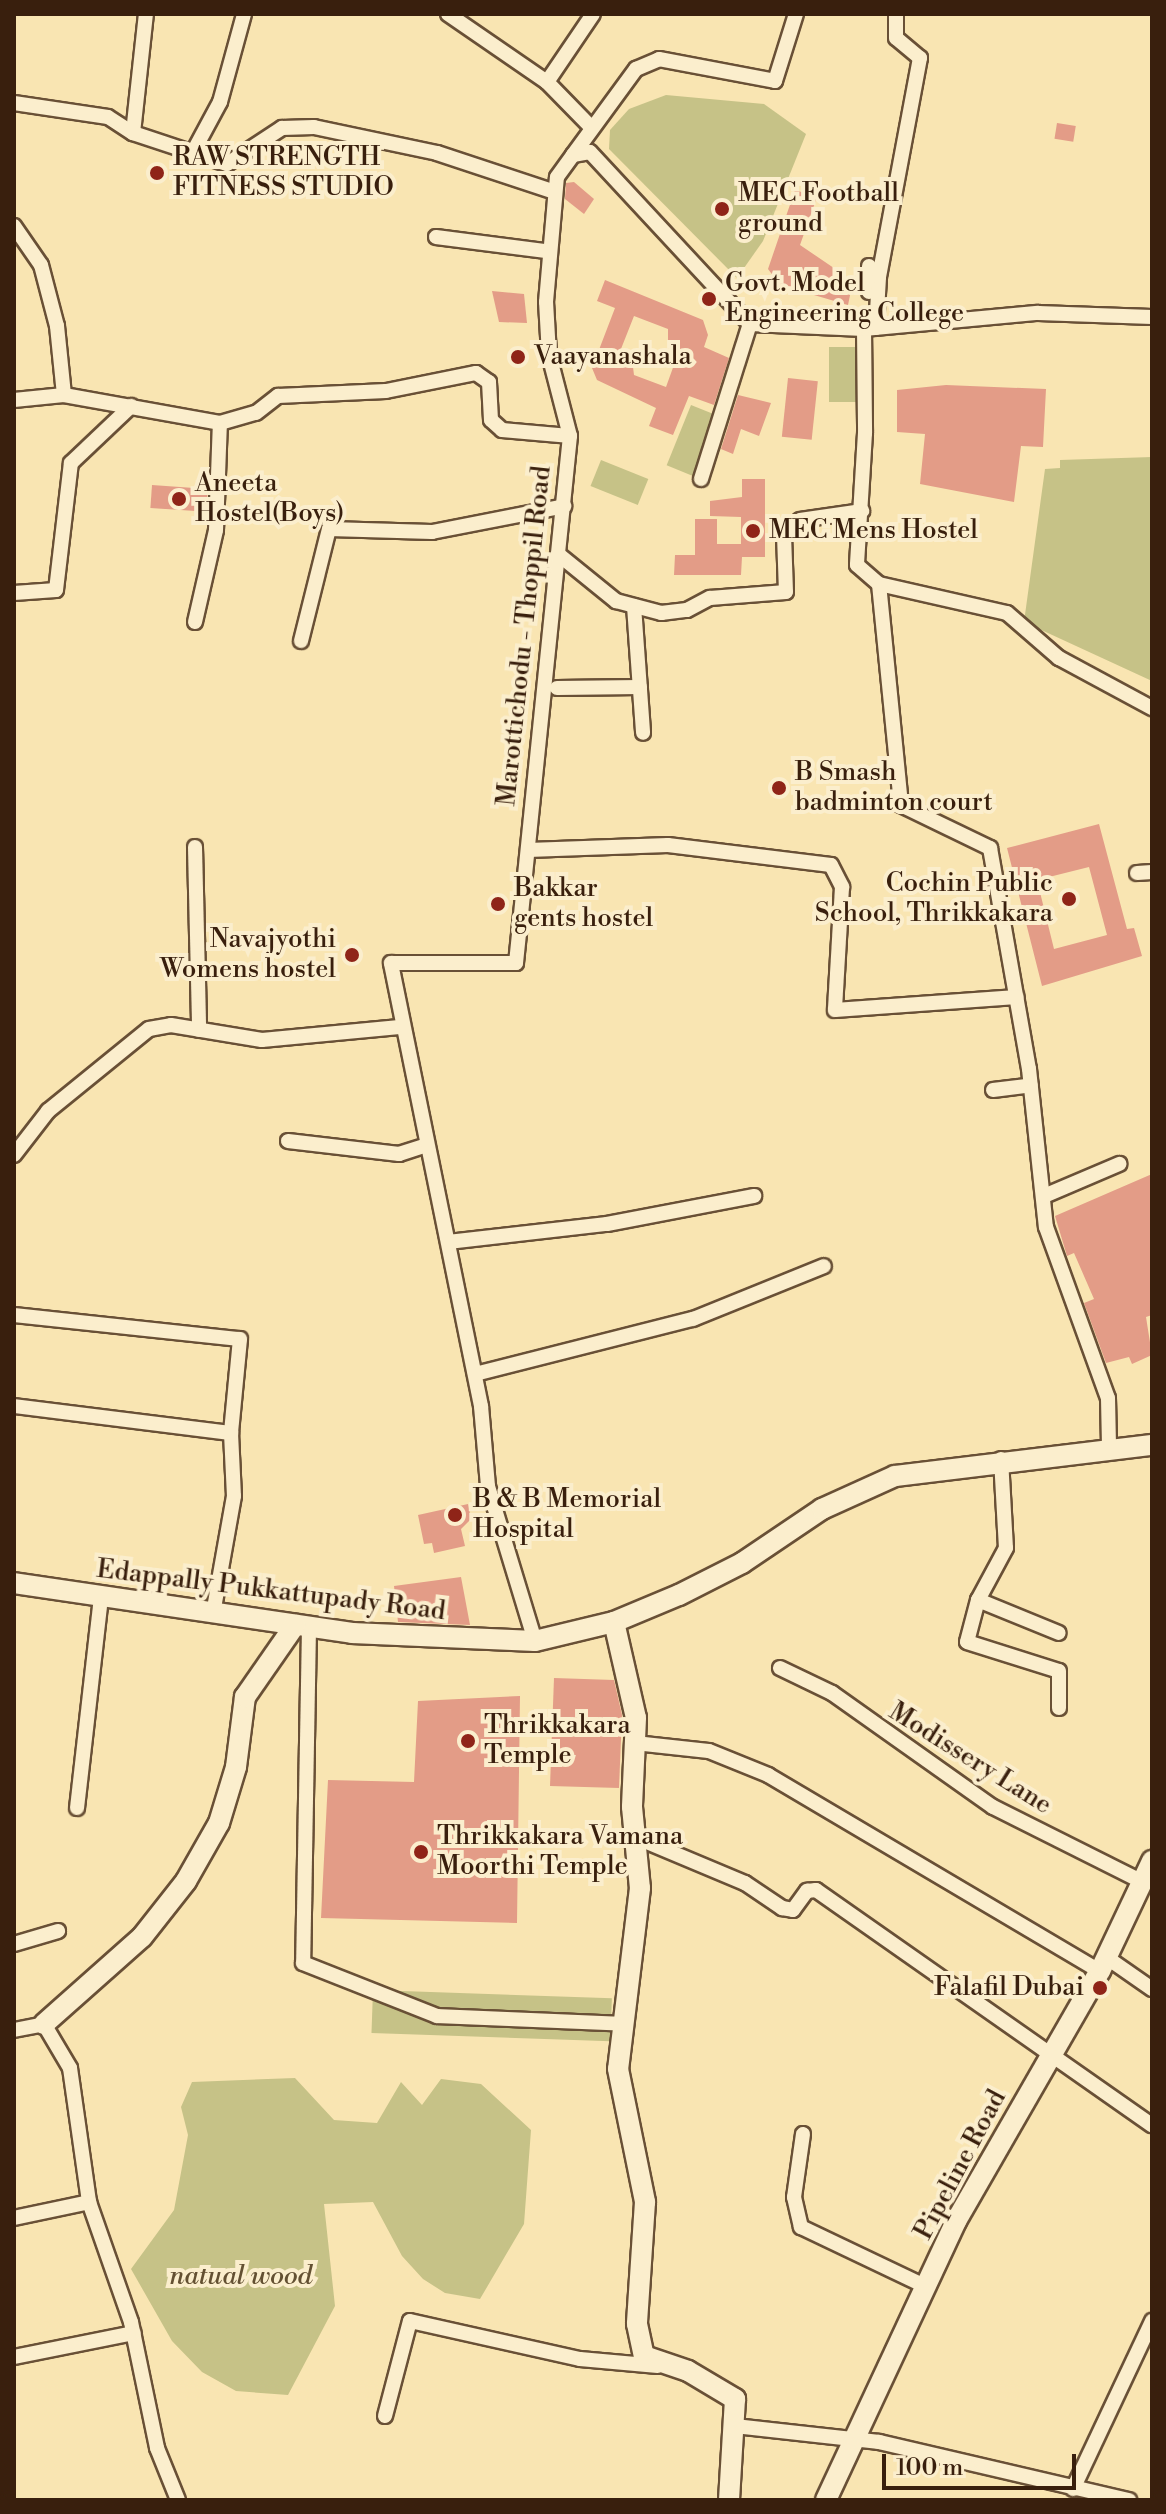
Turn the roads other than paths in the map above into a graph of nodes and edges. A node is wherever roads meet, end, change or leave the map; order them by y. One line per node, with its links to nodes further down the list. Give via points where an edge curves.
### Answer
1 (146, 14): 10 (street)
2 (244, 14): 11 (street, via 220,102)
3 (448, 14): 7 (street)
4 (593, 14): 7 (street)
5 (796, 14): 9 (street, Marottichodu - Thoppil Road, via 775,81 659,59 636,69)
6 (896, 14): 20 (street, via 896,38 920,58)
7 (547, 82): 9 (street)
8 (14, 103): 10 (street, via 108,117)
9 (590, 126): 12 (street, Marottichodu - Thoppil Road)
10 (133, 133): 11 (street)
11 (192, 154): 13 (street, via 227,164 282,128 314,127 437,153)
12 (573, 155): 13 (street, Marottichodu - Thoppil Road); 19 (street, via 590,152)
13 (552, 191): 16 (street, Marottichodu - Thoppil Road)
14 (14, 226): 21 (street, via 41,265 57,326)
15 (436, 237): 16 (street)
16 (546, 251): 25 (street, Marottichodu - Thoppil Road, via 549,355)
17 (869, 266): 20 (street)
18 (1152, 317): 20 (street, via 1038,313)
19 (750, 324): 20 (street); 26 (street)
20 (870, 328): 28 (street)
21 (64, 395): 22 (street); 23 (street)
22 (14, 400)
23 (131, 406): 24 (street); 31 (street, via 71,463 56,590)
24 (220, 423): 25 (street, via 256,413 278,396 386,391 476,373 489,382 491,420 502,430); 33 (street, via 216,530)
25 (570, 436): 27 (street, Marottichodu - Thoppil Road)
26 (701, 479)
27 (564, 506): 29 (street, Marottichodu - Thoppil Road); 34 (street, via 432,532 329,529)
28 (862, 511): 30 (street, via 857,565); 32 (street, via 800,520 784,534 786,592 710,598 661,613)
29 (558, 554): 32 (street, via 616,601); 40 (street, Marottichodu - Thoppil Road)
30 (879, 584): 37 (street, via 1007,613 1059,658); 41 (street, via 901,805 990,848)
31 (14, 593)
32 (634, 606): 35 (street)
33 (195, 622)
34 (301, 641)
35 (640, 687): 36 (street); 38 (street)
36 (557, 688)
37 (1152, 708)
38 (643, 733)
39 (195, 847): 43 (street)
40 (528, 850): 41 (street, via 668,845 831,865 840,873 842,887 835,1010); 42 (street, Marottichodu - Thoppil Road, via 516,963 391,963)
41 (1017, 997): 44 (street)
42 (399, 1027): 43 (street, via 262,1040); 47 (street, Marottichodu - Thoppil Road)
43 (199, 1030): 48 (street, via 149,1029 48,1111)
44 (1031, 1085): 45 (street); 51 (street)
45 (993, 1090)
46 (288, 1141): 47 (street, via 399,1154)
47 (427, 1145): 52 (street, Marottichodu - Thoppil Road)
48 (14, 1155)
49 (1119, 1164): 51 (street)
50 (754, 1196): 52 (street, via 607,1224)
51 (1044, 1196): 59 (street, via 1046,1227 1108,1398)
52 (448, 1242): 55 (street, Marottichodu - Thoppil Road)
53 (824, 1266): 55 (street, via 693,1319)
54 (14, 1315): 57 (street, via 240,1339)
55 (475, 1374): 68 (street, Marottichodu - Thoppil Road, via 488,1486)
56 (14, 1406): 57 (street)
57 (231, 1433): 64 (street, via 234,1496)
58 (1152, 1445): 59 (street, Edappally Pukkattupady Road)
59 (1109, 1446): 60 (street, Edappally Pukkattupady Road)
60 (1001, 1459): 63 (street, via 1006,1548); 65 (street, Edappally Pukkattupady Road, via 895,1476 822,1509 710,1580)
61 (14, 1583): 62 (street, Edappally Pukkattupady Road)
62 (101, 1596): 64 (street, Edappally Pukkattupady Road); 72 (street)
63 (978, 1600): 67 (street); 70 (street, via 967,1642 1059,1671)
64 (213, 1614): 66 (street, Edappally Pukkattupady Road)
65 (614, 1622): 68 (street, Edappally Pukkattupady Road); 71 (street, via 636,1718)
66 (302, 1626): 68 (street, Edappally Pukkattupady Road, via 453,1642); 80 (street, via 245,1697 236,1767 219,1823 186,1881 142,1937); 81 (street, via 303,1963 437,2016)
67 (1059, 1633)
68 (535, 1641)
69 (780, 1668): 75 (street, Modissery Lane, via 832,1693 993,1807)
70 (1059, 1708)
71 (635, 1743): 73 (street); 78 (street, via 709,1751 768,1775)
72 (77, 1808)
73 (635, 1837): 81 (street, via 640,1888); 83 (street, via 745,1883 782,1908 793,1910 807,1891 816,1890 938,1972)
74 (1152, 1861): 75 (street, Pipeline Road)
75 (1141, 1881): 78 (street, Pipeline Road)
76 (58, 1931): 77 (street)
77 (14, 1944)
78 (1103, 1964): 79 (street); 83 (street, Pipeline Road)
79 (1152, 1989)
80 (44, 2024): 82 (street); 86 (street, via 70,2068)
81 (624, 2024): 92 (street, via 618,2069 645,2202 637,2324 644,2356)
82 (14, 2030)
83 (1050, 2058): 84 (street); 88 (street, Pipeline Road, via 956,2221)
84 (1152, 2125)
85 (803, 2134): 88 (street, via 794,2197 801,2227)
86 (89, 2202): 87 (street); 90 (street)
87 (14, 2218)
88 (927, 2287): 95 (street, Pipeline Road)
89 (1152, 2321): 96 (street)
90 (134, 2333): 91 (street); 97 (street, via 157,2448)
91 (14, 2357)
92 (682, 2369): 93 (street, via 580,2359 410,2321); 94 (street, via 735,2399)
93 (385, 2416)
94 (735, 2426): 95 (street); 98 (street)
95 (856, 2438): 96 (street); 99 (street, Pipeline Road)
96 (1073, 2489): 100 (street)
97 (177, 2500)
98 (729, 2500)
99 (826, 2500)
100 (1129, 2500)

